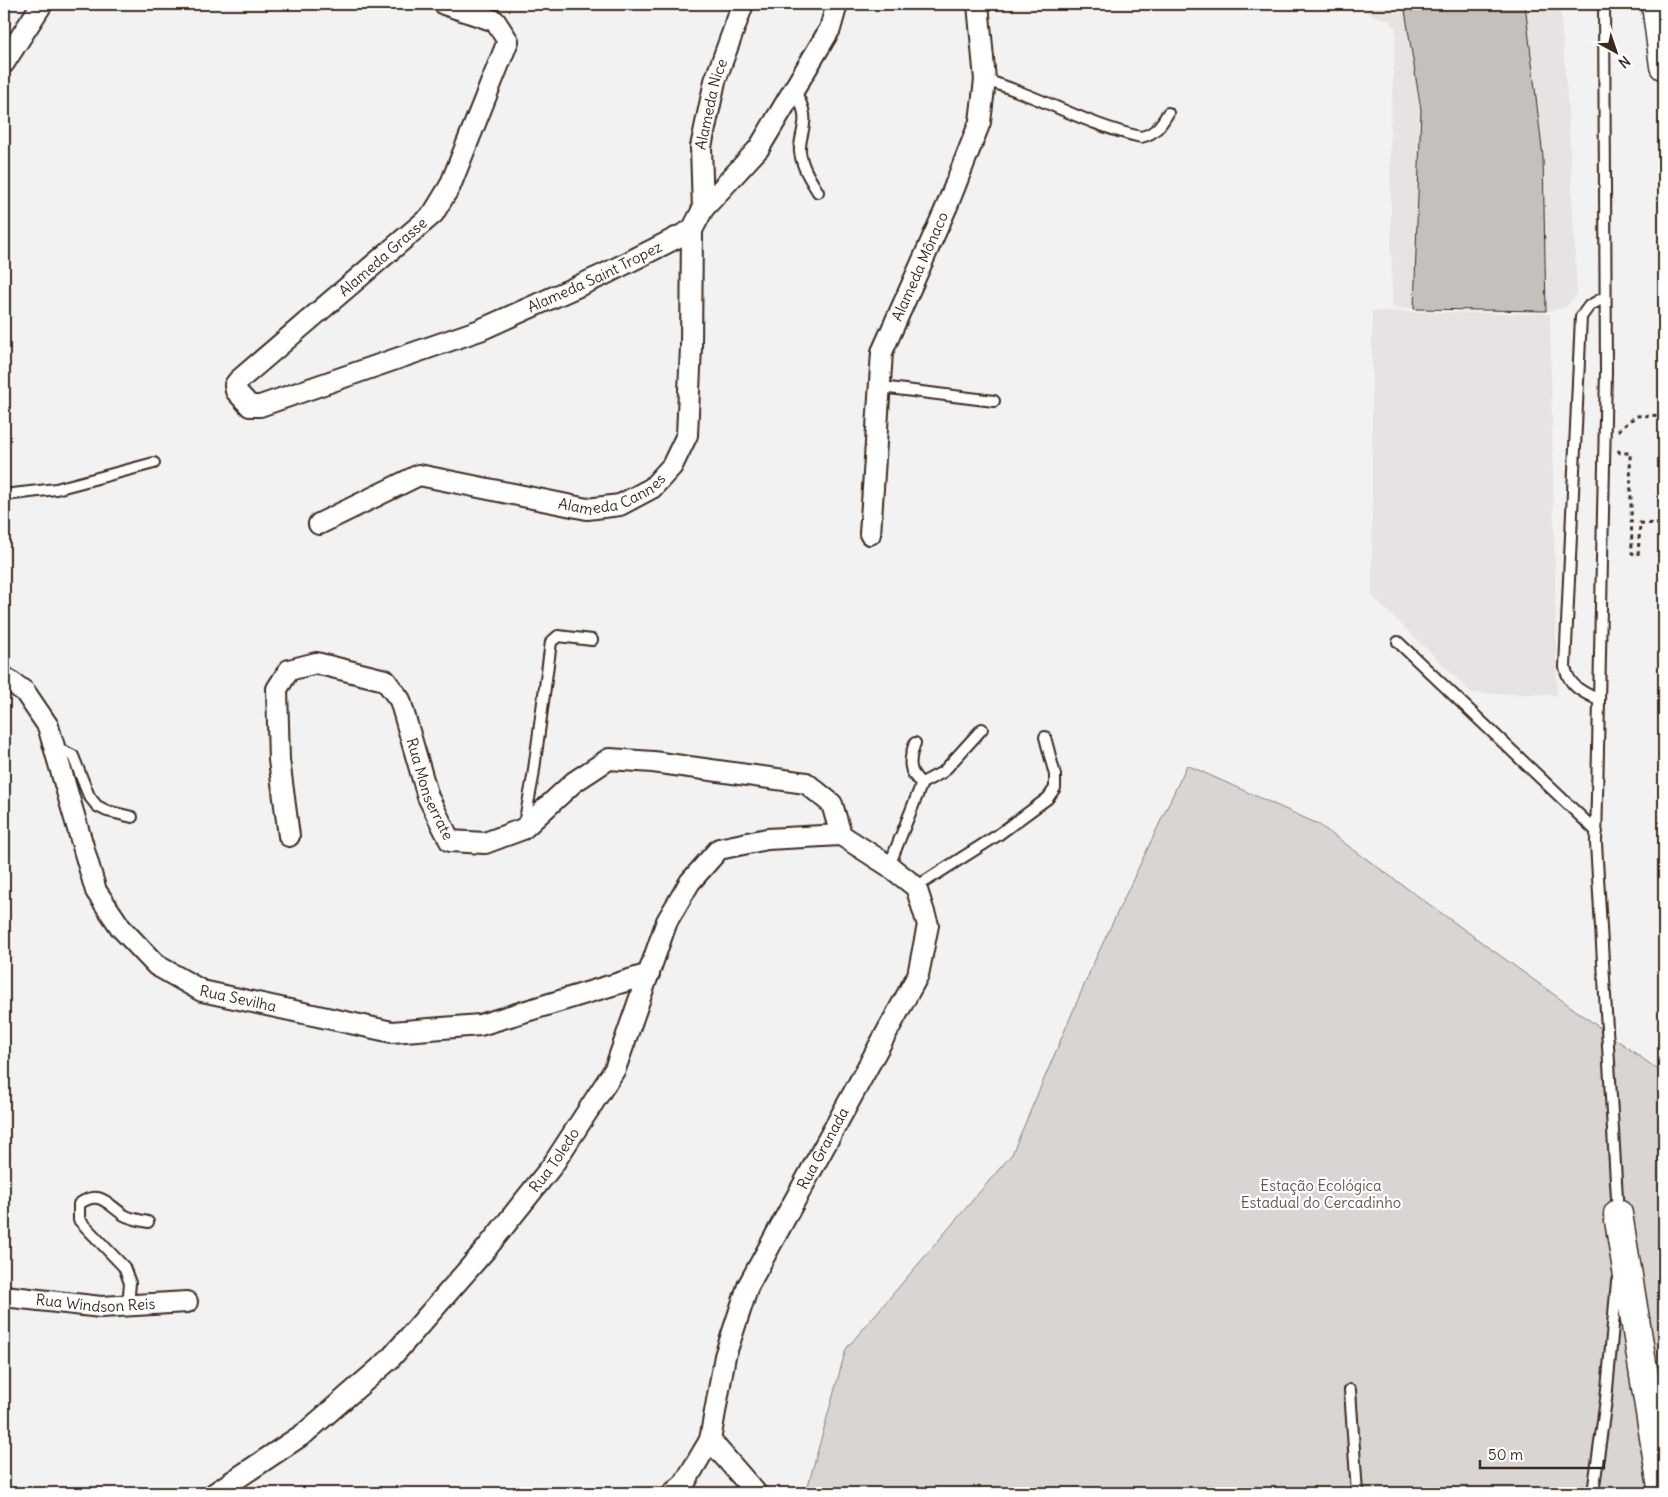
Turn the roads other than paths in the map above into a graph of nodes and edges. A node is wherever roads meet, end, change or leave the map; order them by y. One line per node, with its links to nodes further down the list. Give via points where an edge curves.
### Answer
1 (42, 4): 8 (street)
2 (444, 4): 18 (street, Alameda Grasse, via 494,21 508,41 450,186 433,214 239,380 235,385)
3 (743, 4): 14 (street, Alameda Nice, via 715,81 701,147)
4 (837, 4): 11 (street, via 830,29)
5 (978, 4): 10 (street, Alameda Mônaco)
6 (1604, 4): 16 (lane)
7 (1656, 4): 9 (highway)
8 (4, 63)
9 (1664, 66)
10 (984, 80): 12 (lane, via 1016,88 1074,114 1140,137 1151,135); 17 (street, Alameda Mônaco, via 980,122 947,206 882,352)
11 (795, 90): 13 (lane, via 804,110 802,161); 14 (street, via 759,148)
12 (1168, 113)
13 (818, 192)
14 (703, 208): 15 (street)
15 (692, 230): 18 (street, Alameda Saint Tropez, via 603,275 480,330 260,406 250,406); 22 (street, Alameda Cannes, via 687,435 672,466 652,488 620,505 587,509 419,475)
16 (1605, 297): 27 (lane); 27 (lane, via 1589,306 1581,317 1565,667 1573,685)
17 (881, 387): 19 (lane); 23 (street, Alameda Mônaco)
18 (242, 400)
19 (994, 401)
20 (154, 463): 21 (lane, via 56,489)
21 (4, 495)
22 (320, 524)
23 (870, 534)
24 (592, 640): 34 (lane, via 558,636 551,642)
25 (1398, 642): 35 (lane)
26 (4, 677): 31 (street, Rua Sevilha, via 25,692 48,726)
27 (1599, 700): 35 (lane)
28 (982, 729): 32 (lane, via 943,772)
29 (1045, 738): 39 (lane, via 1055,775 1055,788 1048,798)
30 (915, 743): 32 (lane, via 910,757 911,770 914,778)
31 (54, 746): 33 (lane, via 73,756 89,796 97,806); 40 (street, Rua Sevilha, via 96,891 121,928 156,965 202,990 392,1032 480,1025)
32 (922, 783): 38 (lane)
33 (132, 817)
34 (523, 829): 36 (street, Rua Monserrate, via 574,782 609,759 806,783 832,804); 37 (street, Rua Monserrate, via 485,843 450,841 428,797 400,700 385,680 316,663 289,670 277,689 279,760)
35 (1597, 832): 41 (lane)
36 (841, 835): 38 (street); 40 (street, Rua Toledo, via 767,839 719,849 690,882 667,921)
37 (289, 836)
38 (889, 866): 39 (street)
39 (916, 888): 47 (street, Rua Granada, via 928,925 918,976 748,1286 725,1356)
40 (649, 974): 49 (street, Rua Toledo, via 614,1069 552,1166 486,1248 389,1360 305,1434)
41 (1618, 1214): 48 (highway); 53 (lane, via 1617,1298)
42 (148, 1222): 45 (lane, via 124,1215 102,1198 88,1198 79,1204 79,1220 124,1267 130,1283)
43 (4, 1296): 45 (street, Rua Windson Reis, via 100,1307)
44 (187, 1302): 45 (street, Rua Windson Reis)
45 (128, 1304)
46 (1350, 1390): 52 (lane)
47 (710, 1440): 50 (street, Rua Granada, via 684,1484); 51 (street)
48 (1664, 1492)
49 (215, 1493)
50 (673, 1493)
51 (756, 1493)
52 (1357, 1493)
53 (1594, 1493)

